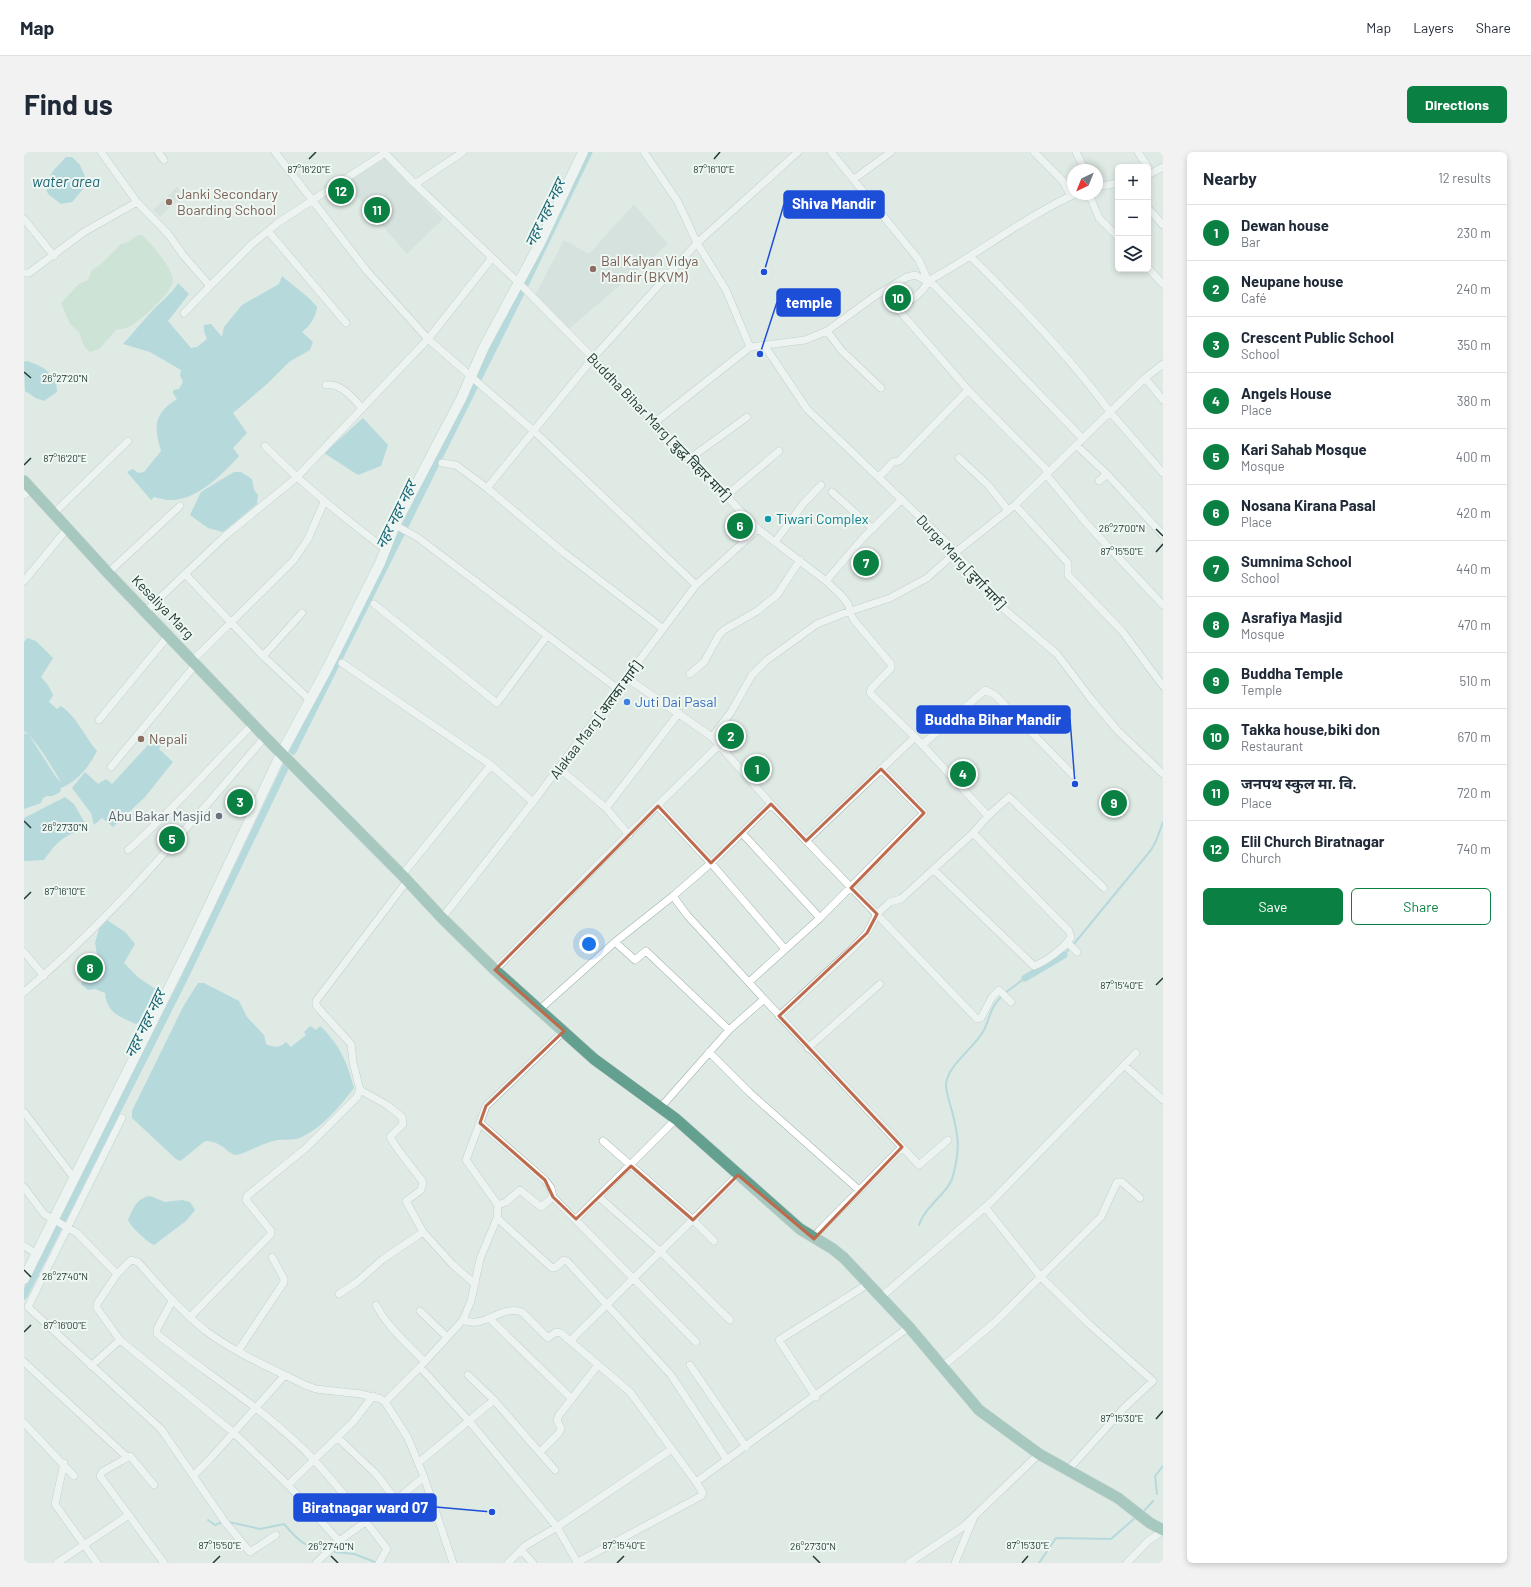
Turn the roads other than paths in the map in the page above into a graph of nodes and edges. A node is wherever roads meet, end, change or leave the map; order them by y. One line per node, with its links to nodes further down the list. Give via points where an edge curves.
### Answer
1 (101, 152): 27 (street)
2 (158, 152): 14 (street)
3 (275, 152): 25 (street)
4 (385, 152): 20 (street, Buddha Bihar Marg [बुद्ध विहार मार्ग]); 25 (street)
5 (463, 152): 20 (street)
6 (583, 152): 40 (street)
7 (644, 152): 33 (street, via 678,202)
8 (798, 152): 33 (street)
9 (831, 152): 19 (street)
10 (891, 152): 19 (street)
11 (1034, 152): 23 (street)
12 (1076, 152): 15 (street)
13 (1138, 152): 16 (street)
14 (164, 160)
15 (1082, 164)
16 (1145, 164)
17 (1163, 167): 18 (street)
18 (1151, 170)
19 (854, 178): 39 (street, via 919,260)
20 (415, 184): 36 (street, Buddha Bihar Marg [बुद्ध विहार मार्ग])
21 (1115, 184): 22 (street)
22 (1103, 186)
23 (1067, 187)
24 (1067, 198): 35 (street, via 1051,205)
25 (313, 199): 31 (street); 46 (street, via 367,272)
26 (1092, 200): 32 (street, via 1099,218)
27 (137, 202): 34 (street, via 84,232); 42 (street, via 169,235)
28 (1151, 211): 30 (street)
29 (24, 219): 34 (street)
30 (1163, 225)
31 (268, 231): 42 (street); 44 (street)
32 (1116, 236)
33 (697, 243): 48 (street, via 726,290); 49 (street)
34 (54, 256): 38 (street, via 29,273)
35 (971, 257): 39 (street); 58 (street, via 1007,292)
36 (492, 258): 40 (street, Buddha Bihar Marg [बुद्ध विहार मार्ग]); 46 (street)
37 (1151, 271): 41 (street)
38 (24, 273)
39 (928, 280): 45 (street, via 915,275 908,277 874,296); 55 (street, via 920,292 898,309); 62 (street, via 973,323)
40 (518, 283): 49 (street, Buddha Bihar Marg [बुद्ध विहार मार्ग]); 51 (street, via 484,347)
41 (1163, 284)
42 (210, 286): 43 (street)
43 (184, 313)
44 (346, 323)
45 (827, 331): 47 (street, via 805,340); 54 (street, via 842,351)
46 (428, 339): 51 (street); 57 (street)
47 (764, 345): 48 (street); 73 (street, Durga Marg [दुर्गा मार्ग], via 807,409)
48 (750, 347): 60 (street)
49 (593, 358): 60 (street, Buddha Bihar Marg [बुद्ध विहार मार्ग]); 61 (street)
50 (1163, 364): 52 (street)
51 (471, 378): 61 (street); 87 (street)
52 (1145, 378): 56 (street); 58 (street)
53 (326, 385): 57 (street, via 332,384 343,390)
54 (881, 388)
55 (968, 390): 71 (street, via 1045,468); 73 (street, via 899,461 893,462)
56 (1163, 400)
57 (362, 408): 74 (street)
58 (1110, 412): 62 (street); 70 (street)
59 (747, 417): 68 (street)
60 (654, 423): 68 (street, Buddha Bihar Marg [बुद्ध विहार मार्ग])
61 (535, 432): 77 (street); 100 (street)
62 (1083, 439): 64 (street)
63 (128, 442): 86 (street)
64 (1076, 445): 71 (street); 72 (street)
65 (265, 446): 74 (street)
66 (779, 451): 80 (street)
67 (959, 458): 85 (street, via 988,485)
68 (689, 459): 80 (street, Buddha Bihar Marg [बुद्ध विहार मार्ग])
69 (442, 463): 77 (street, via 456,465)
70 (1163, 473)
71 (1046, 474): 83 (street); 102 (street, via 1087,524)
72 (1106, 474): 75 (street); 91 (street)
73 (879, 477): 81 (street, Durga Marg [दुर्गा मार्ग])
74 (296, 478): 82 (street); 97 (street, via 225,536)
75 (1098, 481)
76 (821, 485): 92 (street)
77 (487, 488): 107 (street, via 563,552)
78 (26, 489): 86 (main road, Kesaliya Marg)
79 (832, 492): 90 (street)
80 (726, 496): 89 (street, Buddha Bihar Marg [बुद्ध विहार मार्ग])
81 (902, 499): 90 (street); 94 (street, Durga Marg [दुर्गा मार्ग])
82 (324, 502): 93 (street); 106 (street, via 308,540 294,561)
83 (1015, 505): 85 (street); 115 (street, via 1068,563 1068,576 1122,631)
84 (180, 506): 96 (street)
85 (1008, 510): 94 (street)
86 (53, 514): 88 (main road, Kesaliya Marg)
87 (397, 526): 93 (street); 109 (street, via 408,531)
88 (67, 529): 96 (main road, Kesaliya Marg); 98 (street)
89 (758, 529): 92 (street, Buddha Bihar Marg [बुद्ध विहार मार्ग]); 100 (street, Alakaa Marg [अलका मार्ग])
90 (872, 529): 99 (street)
91 (1163, 535)
92 (775, 542): 95 (street, Buddha Bihar Marg [बुद्ध विहार मार्ग])
93 (386, 549): 117 (street)
94 (956, 552): 104 (street, via 918,584 890,598); 131 (street, Durga Marg [दुर्गा मार्ग], via 994,599 1057,654 1118,731)
95 (800, 560): 99 (street, Buddha Bihar Marg [बुद्ध विहार मार्ग]); 113 (street, via 777,595 757,611 724,630 704,662)
96 (108, 573): 103 (main road, Kesaliya Marg)
97 (185, 574): 103 (street); 106 (street)
98 (24, 581)
99 (826, 581): 104 (street, Buddha Bihar Marg [बुद्ध विहार मार्ग], via 848,604)
100 (696, 585): 107 (street, Alakaa Marg [अलका मार्ग])
101 (374, 604): 109 (street, via 497,703)
102 (1163, 605)
103 (146, 611): 108 (main road, Kesaliya Marg)
104 (851, 611): 122 (street, via 817,624 767,660 752,676 731,712); 123 (street, Buddha Bihar Marg [बुद्ध विहार मार्ग], via 853,619 891,664 891,668 870,692)
105 (302, 613): 110 (street)
106 (232, 622): 110 (street); 111 (street)
107 (662, 628): 114 (street, Alakaa Marg [अलका मार्ग])
108 (169, 635): 111 (main road, Kesaliya Marg); 119 (street)
109 (547, 636): 116 (street)
110 (263, 656): 117 (street)
111 (195, 662): 120 (main road, Kesaliya Marg); 128 (street)
112 (342, 663): 127 (street)
113 (690, 674)
114 (627, 678): 116 (street, Alakaa Marg [अलका मार्ग]); 118 (street)
115 (1163, 686)
116 (618, 689): 129 (street, Alakaa Marg [अलका मार्ग])
117 (310, 700): 126 (street)
118 (679, 714): 122 (street); 136 (street)
119 (99, 720)
120 (253, 724): 121 (main road, Kesaliya Marg); 142 (street, via 174,807)
121 (265, 737): 126 (main road, Kesaliya Marg); 158 (street, via 136,885)
122 (712, 737): 124 (street)
123 (915, 737): 125 (street, Buddha Bihar Marg [बुद्ध विहार मार्ग]); 130 (street)
124 (719, 745): 134 (street); 135 (street)
125 (922, 745): 132 (street, via 985,690 995,695); 137 (street, Buddha Bihar Marg [बुद्ध विहार मार्ग])
126 (282, 752): 145 (main road, Kesaliya Marg); 184 (street, via 192,942)
127 (491, 765): 133 (street); 145 (street)
128 (111, 767)
129 (560, 768): 133 (street, Alakaa Marg [अलका मार्ग]); 136 (street)
130 (881, 769): 141 (street); 146 (street, via 924,814)
131 (1163, 774)
132 (1072, 775)
133 (534, 802): 150 (street, Alakaa Marg [अलका मार्ग])
134 (771, 804): 140 (street); 141 (street)
135 (658, 806): 139 (street); 143 (street)
136 (606, 808): 139 (street)
137 (988, 816): 138 (street); 147 (street, via 1009,797)
138 (973, 833): 144 (street); 153 (street, via 1069,931 1072,937)
139 (629, 834): 157 (street)
140 (742, 834): 143 (street); 151 (street)
141 (806, 841): 146 (street)
142 (128, 850)
143 (711, 863): 148 (street); 154 (street)
144 (934, 870): 149 (street, via 901,899 890,902); 153 (street, via 1034,966)
145 (405, 878): 150 (main road, Kesaliya Marg); 172 (street, via 316,1001 320,1010 351,1044)
146 (851, 888): 149 (street); 151 (street)
147 (1104, 888)
148 (673, 896): 152 (street); 159 (street)
149 (877, 914): 163 (street, via 977,1019 981,1018 999,990); 165 (street, via 867,933 852,949)
150 (442, 918): 157 (main road, Kesaliya Marg)
151 (820, 918): 154 (street)
152 (615, 942): 164 (street); 166 (street, via 635,960 646,951)
153 (1068, 943): 156 (street)
154 (785, 949): 159 (street)
155 (24, 952): 158 (street)
156 (1077, 952)
157 (495, 970): 164 (main road, Kesaliya Marg)
158 (44, 976): 161 (street)
159 (749, 982): 162 (street)
160 (880, 984): 168 (street)
161 (24, 992)
162 (764, 999): 165 (street); 166 (street)
163 (1011, 1002)
164 (539, 1010): 167 (main road, Kesaliya Marg)
165 (779, 1016): 168 (street)
166 (729, 1030): 169 (street)
167 (564, 1031): 174 (main road, Kesaliya Marg, via 594,1058); 178 (street, via 486,1106)
168 (808, 1048): 181 (street)
169 (709, 1052): 174 (street); 186 (street, via 750,1093)
170 (1136, 1053): 171 (street)
171 (1124, 1065): 173 (street); 191 (street)
172 (360, 1090): 197 (street, via 402,1117 403,1124 390,1137 423,1182 421,1190 406,1201); 216 (street, via 347,1109 306,1148 247,1196 246,1200 271,1234)
173 (1163, 1100)
174 (661, 1107): 177 (main road, Kesaliya Marg)
175 (24, 1112): 184 (street)
176 (122, 1118): 196 (street)
177 (676, 1119): 182 (street); 183 (main road, Kesaliya Marg)
178 (480, 1122): 188 (street, via 545,1180 551,1188); 190 (street, via 466,1160)
179 (948, 1140): 181 (street, via 919,1165)
180 (603, 1141): 182 (street)
181 (902, 1147): 186 (street)
182 (631, 1166): 187 (street); 194 (street)
183 (738, 1175): 194 (street); 198 (main road, Kesaliya Marg, via 800,1229)
184 (74, 1178): 195 (street)
185 (24, 1187): 195 (street, via 44,1214)
186 (859, 1190): 198 (street)
187 (599, 1196): 193 (street); 201 (street)
188 (553, 1197): 190 (street, via 541,1207 520,1190 506,1202); 193 (street)
189 (1140, 1198): 205 (street, via 1122,1182 1117,1182 1101,1217)
190 (498, 1205): 192 (street)
191 (984, 1208): 205 (street); 211 (street)
192 (497, 1218): 208 (street, via 480,1259); 214 (street, via 552,1268 564,1260 567,1261)
193 (576, 1219): 207 (street)
194 (693, 1220): 199 (street); 201 (street)
195 (55, 1222): 196 (street); 202 (street)
196 (65, 1227): 204 (street, via 77,1233); 229 (street, via 28,1307)
197 (423, 1232): 208 (street, via 453,1265); 210 (street)
198 (814, 1238): 209 (main road, Kesaliya Marg, via 833,1249)
199 (714, 1241)
200 (24, 1246): 202 (street)
201 (661, 1252): 207 (street); 219 (street)
202 (37, 1254): 206 (street)
203 (272, 1257): 225 (street, via 284,1282)
204 (117, 1274): 212 (street, via 131,1260 138,1262); 222 (street, via 97,1304 97,1308)
205 (1040, 1276): 231 (street, via 994,1322); 254 (street, via 1153,1382 1124,1408)
206 (24, 1278)
207 (633, 1280): 214 (street); 224 (street)
208 (475, 1284): 218 (street)
209 (868, 1284): 211 (main road, Kesaliya Marg); 235 (street, via 779,1340)
210 (339, 1294)
211 (881, 1297): 220 (main road, Kesaliya Marg)
212 (172, 1301): 216 (street); 239 (street, via 157,1329 157,1334 196,1366)
213 (376, 1305): 227 (street, via 382,1317)
214 (607, 1305): 223 (street); 250 (street, via 670,1375)
215 (420, 1312): 221 (street)
216 (191, 1316): 225 (street, via 207,1331)
217 (489, 1318): 218 (street, via 478,1323); 223 (street, via 517,1310 546,1336 551,1337 559,1332); 236 (street)
218 (463, 1320): 221 (street)
219 (730, 1320)
220 (909, 1328): 231 (main road, Kesaliya Marg); 235 (street)
221 (447, 1337): 227 (street)
222 (120, 1340): 229 (street); 242 (street)
223 (570, 1341): 230 (street)
224 (696, 1342)
225 (238, 1351): 232 (street)
226 (24, 1362): 248 (street)
227 (422, 1365): 238 (street); 240 (street)
228 (690, 1365): 244 (street)
229 (91, 1366): 256 (street, via 161,1429)
230 (598, 1366): 236 (street); 245 (street, via 630,1392)
231 (942, 1367): 247 (main road, Kesaliya Marg, via 980,1410)
232 (285, 1375): 234 (street, via 316,1389); 239 (street)
233 (468, 1375): 237 (street)
234 (373, 1396): 238 (street); 243 (street, via 353,1422)
235 (816, 1397): 244 (street)
236 (572, 1399): 246 (street, via 557,1420 561,1429 559,1433)
237 (494, 1400): 240 (street); 246 (street)
238 (385, 1402): 252 (street, via 408,1438)
239 (256, 1408): 242 (street); 249 (street)
240 (469, 1421): 252 (street); 265 (street)
241 (24, 1423): 251 (street)
242 (234, 1433): 256 (street); 260 (street)
243 (337, 1437): 249 (street); 261 (street, via 376,1474)
244 (746, 1447): 250 (street)
245 (672, 1449): 258 (street); 265 (street)
246 (540, 1452): 253 (street)
247 (1039, 1454): 254 (main road, Kesaliya Marg); 262 (street)
248 (127, 1457): 259 (street, via 133,1457); 263 (street, via 102,1472 100,1476)
249 (313, 1459): 260 (street); 264 (street)
250 (727, 1460): 258 (street)
251 (64, 1463): 255 (street); 269 (street, via 55,1504)
252 (418, 1463): 257 (street)
253 (555, 1470)
254 (1068, 1470): 266 (main road, Kesaliya Marg, via 1101,1487)
255 (74, 1476)
256 (193, 1476): 267 (street, via 250,1552)
257 (424, 1477): 261 (street); 276 (street)
258 (696, 1482): 279 (street, via 701,1496)
259 (154, 1485)
260 (288, 1485): 268 (street)
261 (396, 1500): 264 (street)
262 (975, 1514): 280 (street, via 962,1527); 281 (street)
263 (129, 1515): 269 (street); 273 (street)
264 (365, 1521): 268 (street); 275 (street, via 387,1550)
265 (557, 1527): 270 (street); 279 (street)
266 (1163, 1530): 282 (street, via 1148,1541)
267 (276, 1535)
268 (339, 1541): 274 (street)
269 (84, 1546): 271 (street); 272 (street)
270 (521, 1550): 277 (street); 278 (street)
271 (57, 1563)
272 (97, 1563)
273 (164, 1563)
274 (316, 1563)
275 (379, 1563)
276 (453, 1563)
277 (508, 1563)
278 (533, 1563)
279 (576, 1563)
280 (909, 1563)
281 (955, 1563)
282 (1127, 1563)

